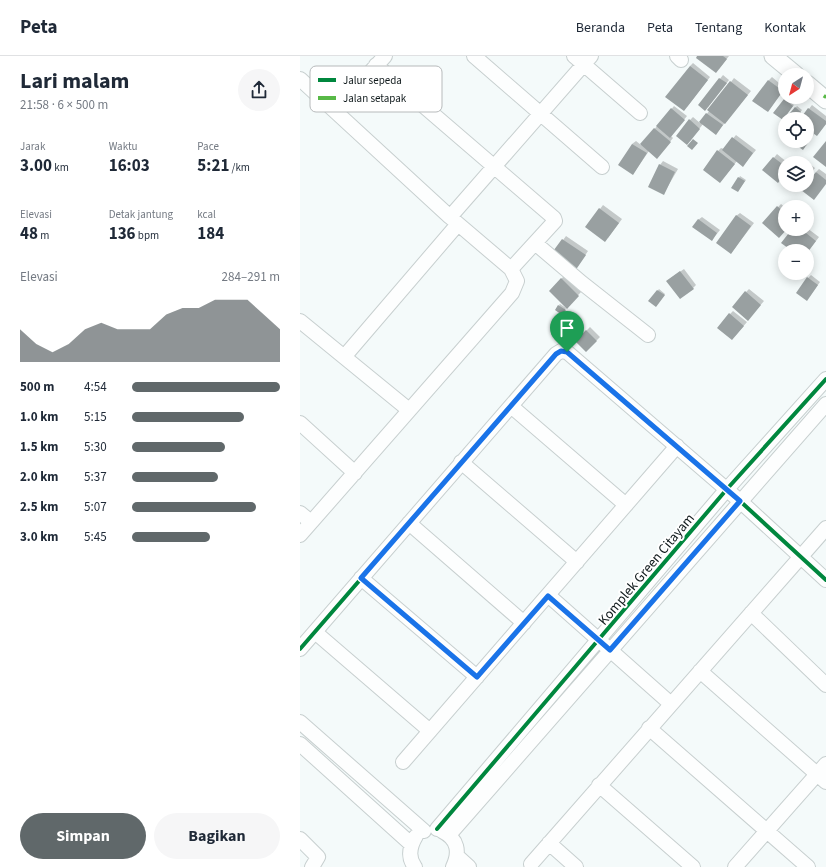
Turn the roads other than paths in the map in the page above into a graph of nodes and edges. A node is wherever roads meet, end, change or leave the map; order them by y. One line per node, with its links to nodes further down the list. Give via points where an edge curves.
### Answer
1 (474, 56): 12 (street)
2 (773, 56): 4 (street)
3 (583, 59): 11 (street); 12 (street)
4 (788, 68)
5 (300, 79): 6 (street)
6 (310, 88)
7 (814, 89): 8 (street)
8 (825, 98)
9 (336, 112): 15 (street)
10 (434, 112): 14 (street)
11 (640, 113)
12 (541, 114): 13 (street); 14 (street)
13 (602, 167)
14 (494, 168): 15 (street); 16 (street, via 554,218)
15 (454, 221): 17 (street); 20 (street)
16 (535, 242): 17 (street); 19 (street)
17 (511, 269): 24 (street, via 517,281 512,293)
18 (300, 321): 20 (street)
19 (648, 335)
20 (344, 357): 24 (street)
21 (826, 379): 29 (street, Komplek Green Citayam)
22 (826, 404): 30 (street)
23 (511, 406): 26 (street, via 556,354 561,351 567,352); 27 (street); 31 (street)
24 (409, 410): 28 (street)
25 (300, 423): 28 (street)
26 (677, 446): 29 (street); 31 (street)
27 (461, 462): 34 (street); 38 (street)
28 (355, 473): 33 (street)
29 (727, 490): 30 (street); 45 (street, Komplek Green Citayam)
30 (740, 501): 37 (street); 47 (street)
31 (626, 505): 38 (street)
32 (300, 513): 33 (street)
33 (311, 522): 36 (street)
34 (409, 523): 39 (street); 43 (street)
35 (826, 528): 37 (street)
36 (300, 535)
37 (800, 557): 40 (street); 42 (street)
38 (577, 562): 41 (street)
39 (361, 578): 44 (street); 49 (street)
40 (826, 580)
41 (548, 596): 43 (street); 45 (street)
42 (751, 613): 48 (street); 50 (street)
43 (524, 623): 49 (street)
44 (315, 632): 46 (street); 54 (street)
45 (599, 641): 47 (street); 59 (street, Komplek Green Citayam)
46 (300, 649)
47 (610, 650): 51 (street); 59 (street)
48 (700, 671): 51 (street); 57 (street)
49 (477, 677): 54 (street)
50 (826, 685)
51 (671, 704): 53 (street)
52 (300, 722): 59 (street)
53 (649, 728): 58 (street); 60 (street)
54 (430, 731): 56 (street)
55 (300, 744): 63 (street)
56 (403, 762)
57 (823, 773): 60 (street)
58 (599, 785): 62 (street); 70 (street)
59 (437, 831): 63 (street, via 416,836); 64 (street, via 457,845)
60 (766, 831): 71 (street); 72 (street)
61 (300, 839): 67 (street, via 318,857)
62 (549, 843): 65 (street); 69 (street)
63 (411, 844): 66 (street, via 409,854)
64 (455, 862): 68 (street)
65 (531, 864)
66 (412, 866)
67 (312, 867)
68 (469, 867)
69 (576, 867)
70 (693, 867)
71 (734, 867)
72 (808, 867)

